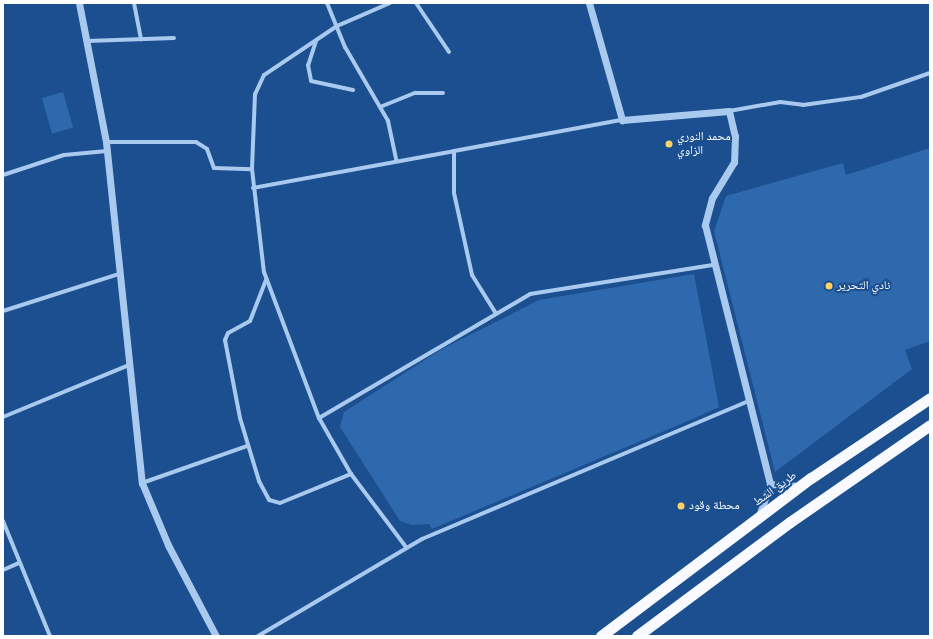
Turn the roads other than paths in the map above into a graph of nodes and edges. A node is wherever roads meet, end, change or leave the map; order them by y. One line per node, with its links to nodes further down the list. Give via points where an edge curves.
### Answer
1 (79, 3): 10 (street)
2 (134, 3): 9 (street)
3 (327, 3): 7 (street)
4 (390, 3): 7 (street)
5 (416, 3): 12 (street)
6 (589, 3): 18 (street)
7 (337, 26): 11 (street); 16 (street)
8 (174, 38): 9 (street)
9 (141, 39): 10 (street)
10 (87, 41): 19 (street)
11 (316, 41): 14 (street, via 308,64 311,81); 23 (street, via 278,62 259,83 255,94)
12 (449, 52)
13 (930, 73): 17 (street, via 861,97 830,103 803,105 780,102)
14 (353, 90)
15 (443, 93): 16 (street, via 415,93)
16 (380, 106): 22 (street, via 388,121)
17 (729, 111): 18 (street); 26 (street, via 735,136 734,162 712,198 705,225)
18 (622, 120): 21 (street)
19 (106, 142): 20 (street); 23 (street, via 196,142 207,149 214,168)
20 (107, 151): 24 (street, via 64,155); 27 (street)
21 (454, 151): 22 (street); 30 (street, via 454,193 472,275)
22 (396, 160): 25 (street)
23 (252, 169): 25 (street)
24 (3, 175)
25 (253, 188): 28 (street, via 258,247)
26 (713, 265): 30 (street, via 551,288 530,294); 33 (street)
27 (119, 274): 29 (street); 31 (street)
28 (266, 280): 35 (street); 37 (street, via 250,321 225,337)
29 (3, 312)
30 (495, 312): 35 (street)
31 (129, 365): 34 (street); 39 (street)
32 (930, 398): 41 (highway, طريق الشط)
33 (748, 401): 40 (street); 44 (street)
34 (3, 417)
35 (319, 418): 38 (street)
36 (930, 424): 51 (highway, via 790,522)
37 (247, 446): 38 (street, via 266,496 276,503); 39 (street)
38 (351, 474): 44 (street)
39 (142, 483): 48 (street, via 168,545)
40 (770, 484): 41 (street); 42 (street, via 764,508)
41 (801, 486): 42 (highway, طريق الشط)
42 (756, 518): 50 (highway, طريق الشط)
43 (3, 521): 45 (street)
44 (406, 547): 49 (street, via 339,591)
45 (19, 563): 46 (street); 47 (street)
46 (3, 570)
47 (50, 636)
48 (216, 636)
49 (258, 636)
50 (601, 636)
51 (637, 636)

